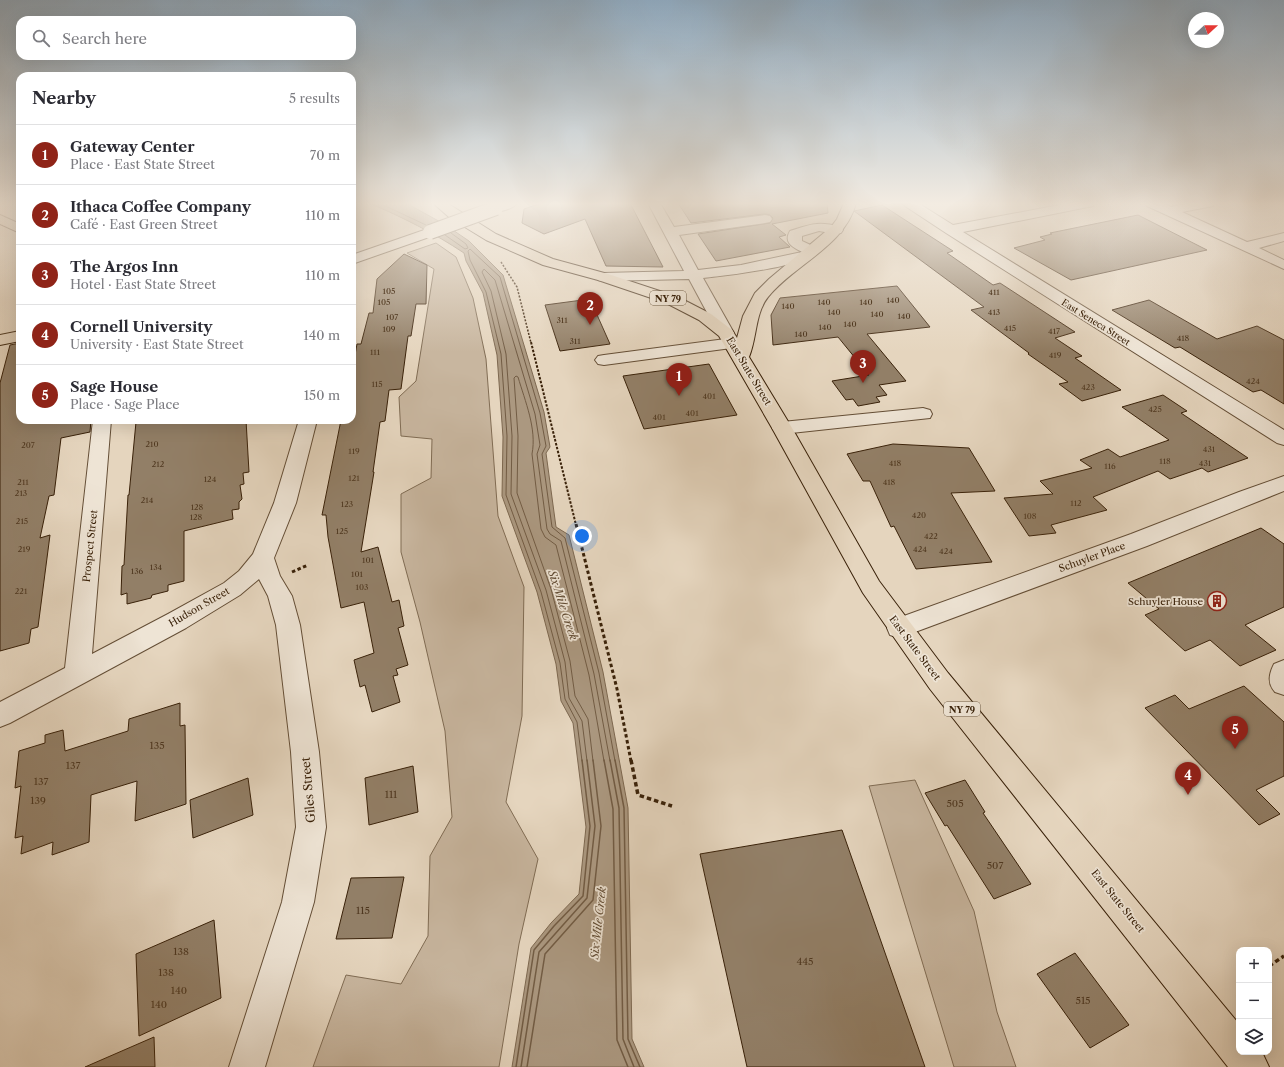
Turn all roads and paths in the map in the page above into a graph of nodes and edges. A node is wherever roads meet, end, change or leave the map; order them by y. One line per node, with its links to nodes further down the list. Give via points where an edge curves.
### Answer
1 (373, 253): 8 (street, bridge)
2 (527, 253): 13 (main road, NY 79, via 548,262)
3 (682, 253): 12 (street, East State Street)
4 (773, 253): 10 (street)
5 (809, 253): 12 (street, NY 79, via 744,268); 16 (main road, NY 79, via 760,296)
6 (987, 253): 22 (street, East Seneca Street)
7 (1258, 253): 11 (street)
8 (356, 259)
9 (499, 259): 32 (path, via 517,287 615,681 638,795)
10 (722, 263)
11 (1284, 265)
12 (693, 274): 13 (street, NY 79, via 667,277); 16 (street, East State Street)
13 (603, 277): 16 (main road, NY 79, via 672,300 705,318)
14 (16, 337): 15 (main road)
15 (0, 340)
16 (733, 344): 17 (street); 21 (main road, East State Street / NY 79)
17 (604, 360)
18 (923, 414): 21 (street)
19 (102, 424): 29 (street, Prospect Street)
20 (307, 424): 24 (street, Hudson Street, via 284,503)
21 (782, 428): 27 (main road, East State Street / NY 79, via 871,587)
22 (1284, 439)
23 (1284, 483): 27 (street, Schuyler Place, via 1139,540)
24 (263, 558): 29 (street, Hudson Street, via 247,578 232,589); 37 (street, Giles Street, via 280,596 288,625 305,752 311,827 298,902)
25 (308, 565): 26 (path)
26 (288, 573)
27 (900, 628): 35 (main road, East State Street / NY 79, via 939,681)
28 (1284, 671): 30 (street)
29 (78, 673): 31 (street, Hudson Street)
30 (1284, 684)
31 (0, 715)
32 (672, 806)
33 (1284, 956): 34 (path)
34 (1272, 964)
35 (1236, 1048)
36 (1241, 1055): 38 (main road, East State Street / NY 79)
37 (247, 1067)
38 (1251, 1067)

